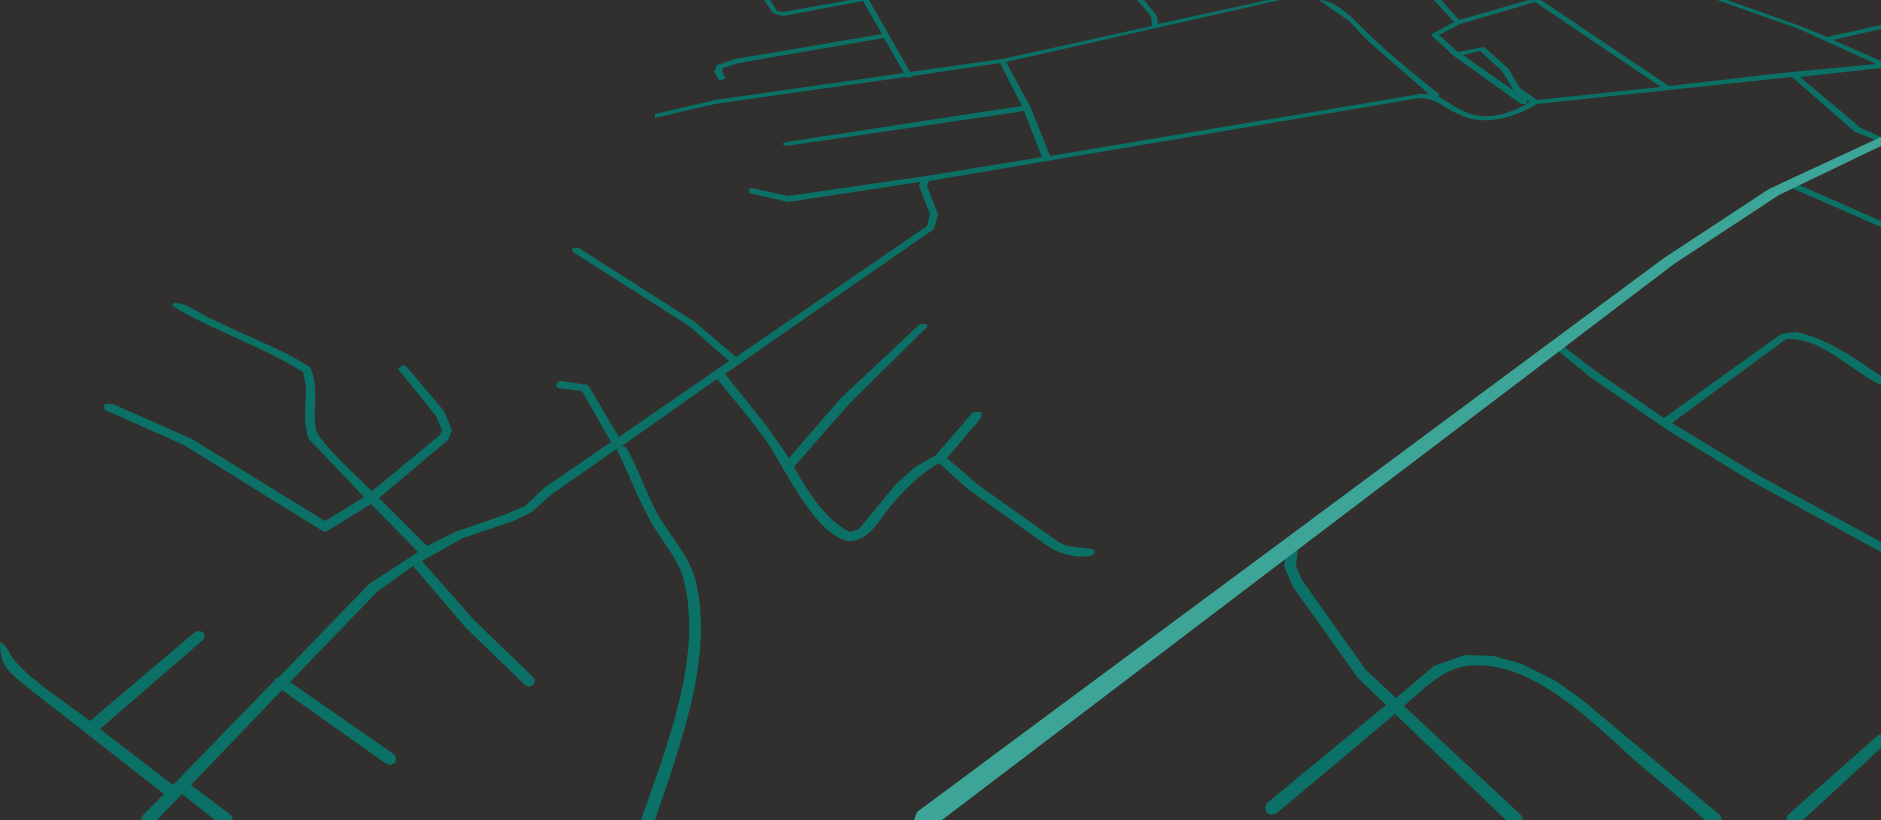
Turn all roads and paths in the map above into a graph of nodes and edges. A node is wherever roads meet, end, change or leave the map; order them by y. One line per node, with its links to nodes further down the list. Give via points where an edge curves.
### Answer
1 (767, 0): 2 (street, via 783,14)
2 (864, 0): 12 (street)
3 (1140, 0): 10 (street)
4 (1277, 0): 10 (street)
5 (1322, 0): 21 (street)
6 (1437, 0): 9 (street)
7 (1536, 0): 9 (street); 20 (street)
8 (1720, 0): 13 (street)
9 (1458, 23): 14 (street, via 1434,35)
10 (1155, 25): 15 (street)
11 (1881, 27): 13 (street)
12 (886, 35): 18 (street); 19 (street, via 738,61 720,67)
13 (1827, 39): 16 (street)
14 (1457, 54): 22 (street); 22 (street, via 1481,49)
15 (1002, 61): 18 (street); 23 (street)
16 (1881, 65): 17 (street)
17 (1792, 74): 20 (street); 25 (street, via 1858,130)
18 (909, 76): 24 (street, via 715,102)
19 (722, 78)
20 (1666, 87): 22 (street)
21 (1436, 96): 22 (street, via 1458,112 1489,119); 27 (street)
22 (1532, 104)
23 (1027, 108): 26 (street); 27 (street)
24 (658, 116)
25 (1881, 140): 29 (main road)
26 (786, 144)
27 (1047, 159): 28 (street)
28 (926, 179): 30 (street, via 788,199); 36 (street, via 923,186 934,214 931,227)
29 (1790, 184): 31 (street); 35 (main road, via 1698,240)
30 (752, 191)
31 (1881, 224)
32 (576, 250): 36 (street, via 692,324)
33 (177, 305): 47 (street, via 307,370 313,438)
34 (923, 326): 46 (street, via 845,401)
35 (1556, 345): 43 (street, via 1611,390); 49 (main road)
36 (735, 361): 38 (street)
37 (403, 369): 47 (street, via 447,430)
38 (718, 373): 44 (street); 46 (street)
39 (1881, 381): 43 (street, via 1794,334)
40 (561, 385): 44 (street, via 585,388)
41 (109, 407): 47 (street, via 188,442 325,527)
42 (977, 415): 45 (street)
43 (1664, 423): 48 (street)
44 (620, 447): 51 (street, via 548,491 527,513 461,534); 64 (street, via 655,518 679,552 696,611 692,665 676,736)
45 (940, 458): 46 (street, via 919,470 863,532 850,537 830,525); 50 (street, via 1056,546)
46 (789, 465)
47 (371, 498): 51 (street)
48 (1881, 547)
49 (1292, 548): 56 (street, via 1290,566 1308,601 1362,674); 65 (main road)
50 (1089, 552)
51 (419, 556): 54 (street, via 470,624); 55 (street, via 373,588)
52 (199, 636): 57 (street)
53 (0, 647): 57 (street, via 21,674)
54 (529, 681)
55 (280, 682): 59 (street); 60 (street)
56 (1393, 705): 61 (street); 66 (street); 67 (street, via 1456,660 1481,660 1533,675 1576,700)
57 (91, 728): 60 (street)
58 (1881, 740): 68 (street)
59 (390, 759)
60 (177, 789): 62 (street); 63 (street)
61 (1272, 808)
62 (148, 820)
63 (226, 820)
64 (648, 820)
65 (925, 820)
66 (1516, 820)
67 (1715, 820)
68 (1793, 820)

